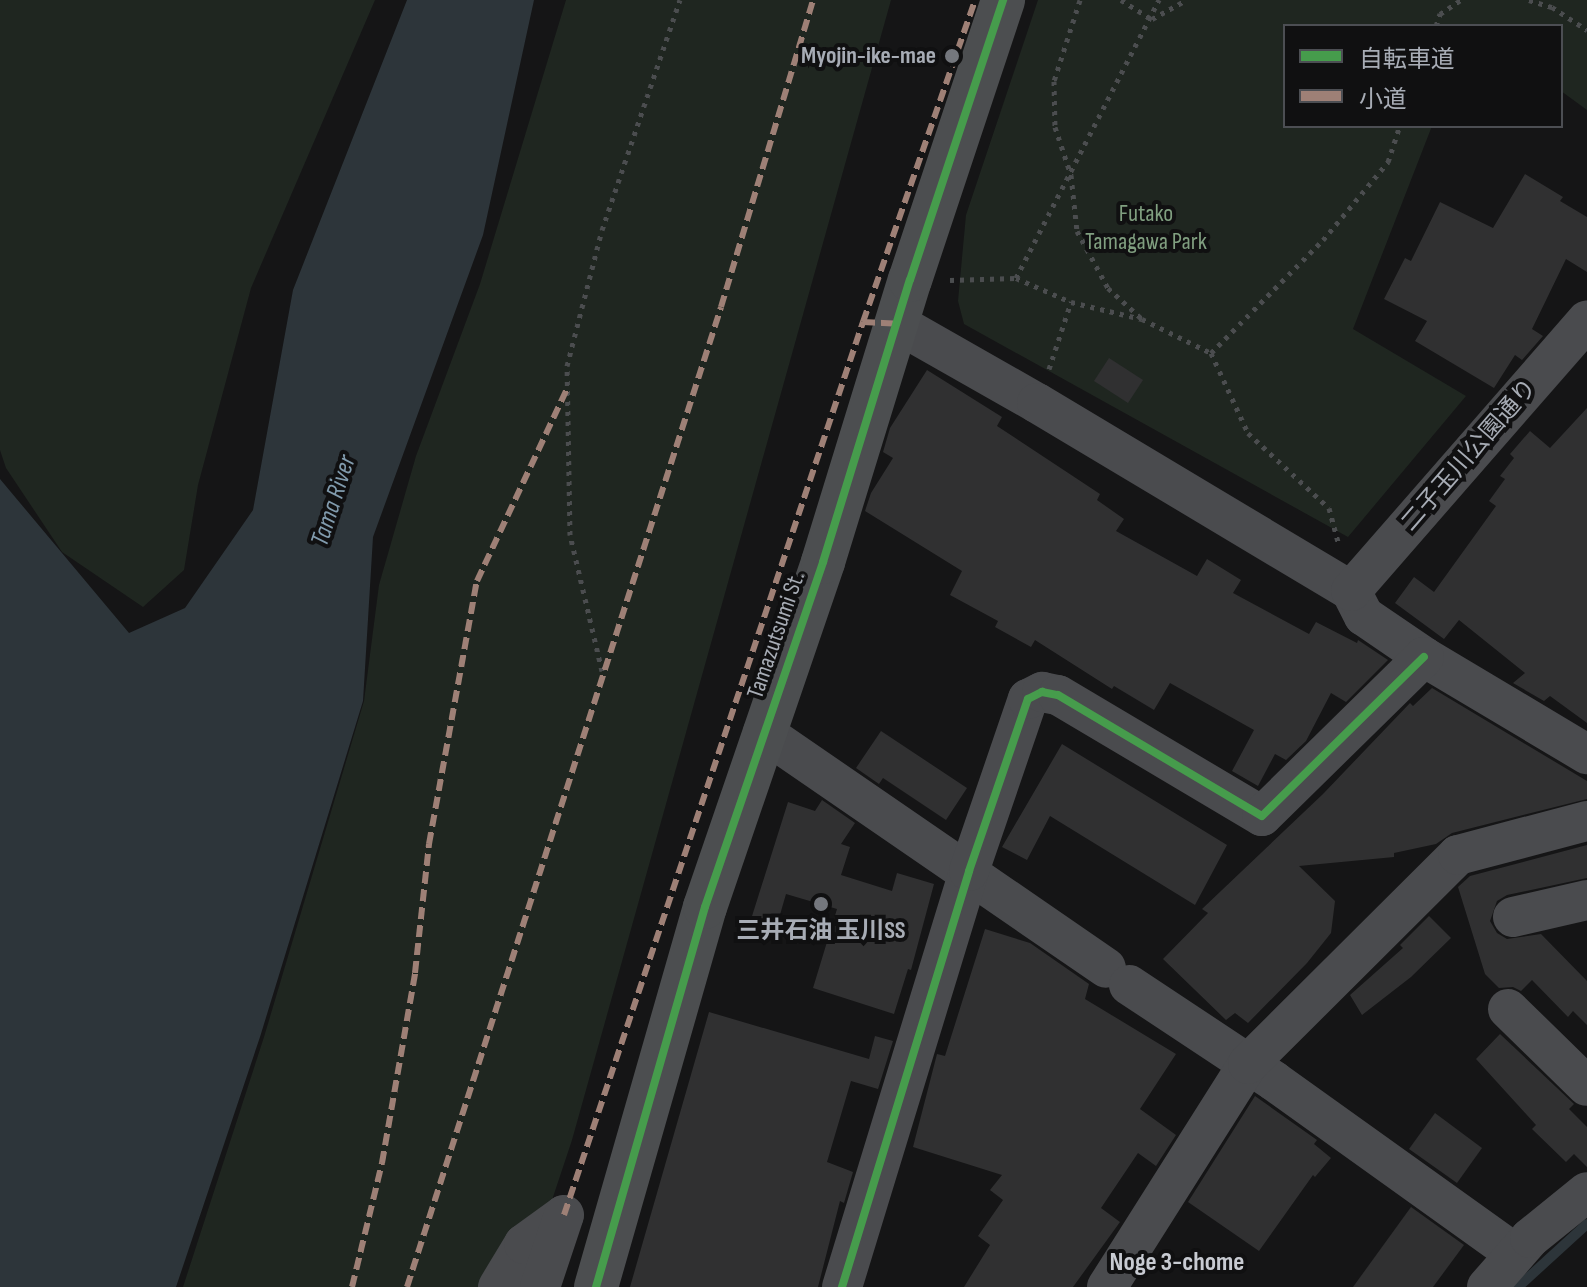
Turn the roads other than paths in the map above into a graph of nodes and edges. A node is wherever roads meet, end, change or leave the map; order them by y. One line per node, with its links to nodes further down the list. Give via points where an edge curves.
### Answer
1 (1003, 0): 3 (main road, Tamazutsumi St.)
2 (1587, 320): 4 (street, 二子玉川公園通り)
3 (898, 324): 4 (street); 6 (main road, Tamazutsumi St.)
4 (1351, 591): 5 (street, via 1364,616)
5 (1424, 657): 7 (street); 9 (street, via 1262,816 1058,695 1042,692 1028,699)
6 (763, 732): 9 (street); 19 (main road, Tamazutsumi St., via 705,907)
7 (1587, 754)
8 (1587, 821): 13 (street, via 1458,855)
9 (969, 871): 13 (street); 20 (street)
10 (1587, 900): 11 (street)
11 (1513, 917)
12 (1508, 1009): 14 (street)
13 (1248, 1064): 16 (street); 21 (street)
14 (1587, 1086)
15 (1587, 1192): 16 (street)
16 (1516, 1254): 22 (street)
17 (498, 1287): 18 (street, via 524,1244 564,1215)
18 (540, 1287)
19 (596, 1287)
20 (842, 1287)
21 (1107, 1287)
22 (1487, 1287)

